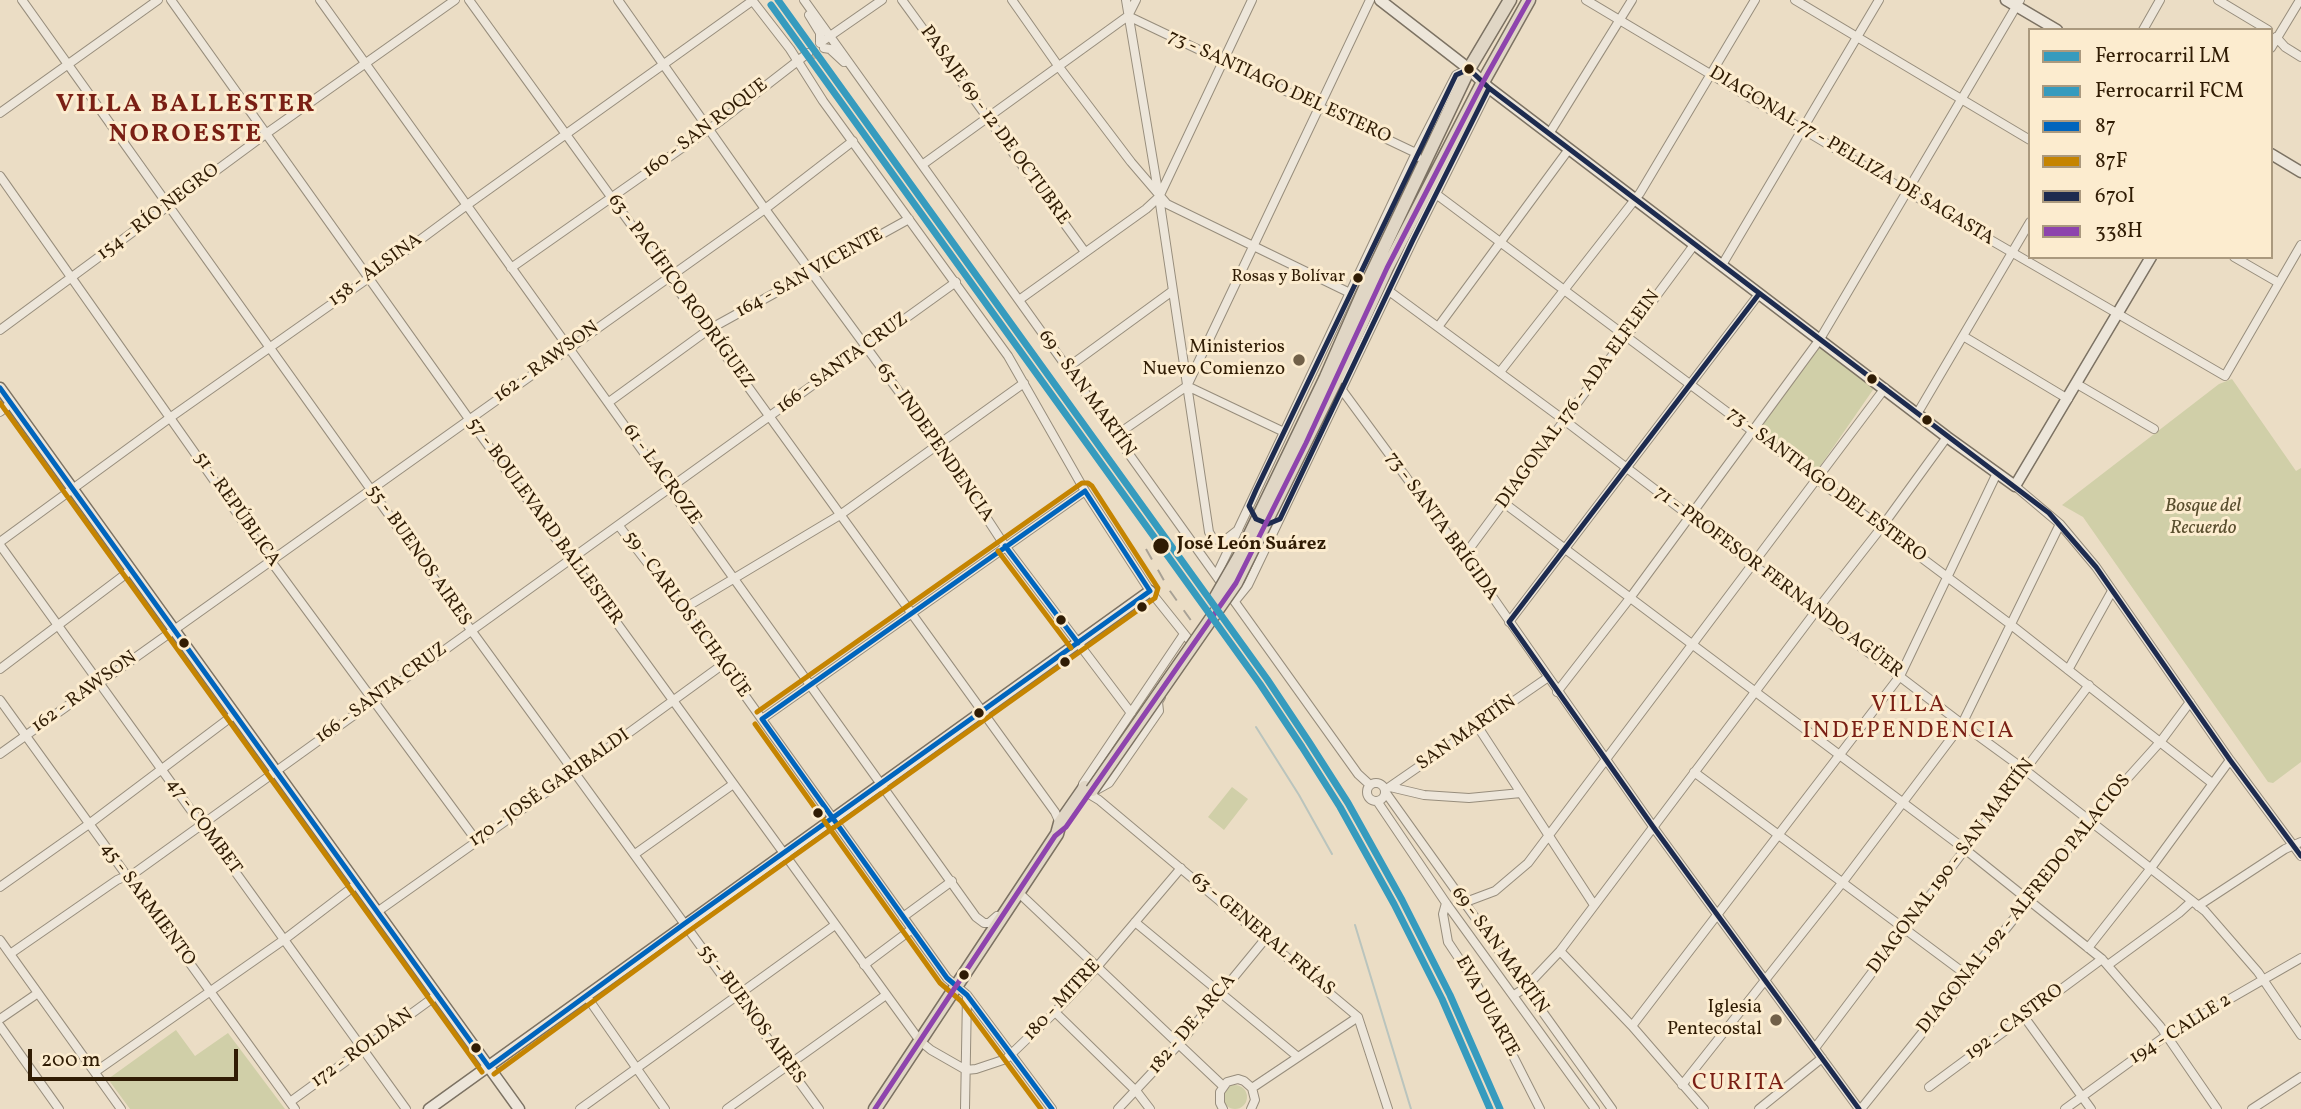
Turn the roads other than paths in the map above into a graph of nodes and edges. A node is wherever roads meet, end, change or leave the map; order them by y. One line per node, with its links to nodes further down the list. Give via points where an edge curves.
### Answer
1 (22, 0): 44 (street, 55 - BUENOS AIRES)
2 (158, 0): 44 (street)
3 (171, 0): 58 (street, 57 - BOULEVARD BALLESTER)
4 (320, 0): 43 (street, 61 - LACROZE)
5 (455, 0): 43 (street, 154 - RÍO NEGRO)
6 (469, 0): 60 (street, 63 - PACÍFICO RODRÍGUEZ)
7 (618, 0): 45 (street, 65 - INDEPENDENCIA)
8 (803, 0): 36 (street, 69 - SAN MARTÍN); 39 (street)
9 (882, 0): 36 (street)
10 (902, 0): 55 (street, PASAJE 69 - 12 DE OCTUBRE)
11 (1012, 0): 46 (street)
12 (1126, 0): 30 (street)
13 (1136, 0): 30 (street)
14 (1252, 0): 42 (street)
15 (1370, 0): 53 (street)
16 (1380, 0): 47 (street)
17 (1510, 0): 47 (main road)
18 (1529, 0): 50 (main road)
19 (1586, 0): 31 (street, DIAGONAL 77 - PELLIZA DE SAGASTA)
20 (1632, 0): 31 (street)
21 (1755, 0): 48 (street)
22 (1795, 0): 38 (street)
23 (1879, 0): 38 (street)
24 (2006, 0): 29 (street)
25 (2160, 0): 33 (street)
26 (2218, 0): 34 (street)
27 (2300, 0): 35 (street)
28 (752, 1): 41 (street); 45 (street, 158 - ALSINA)
29 (2018, 3): 32 (street); 51 (street)
30 (1128, 16): 42 (street, 73 - SANTIAGO DEL ESTERO); 46 (street); 72 (street)
31 (1620, 21): 48 (street, DIAGONAL 77 - PELLIZA DE SAGASTA); 59 (street)
32 (2054, 28)
33 (2144, 28)
34 (2262, 28)
35 (2273, 33)
36 (830, 35): 39 (street); 49 (street, 69 - SAN MARTÍN)
37 (2273, 35): 40 (street)
38 (1857, 37): 51 (street); 57 (street)
39 (822, 45): 49 (street)
40 (2301, 57)
41 (796, 61): 52 (street); 52 (street, 160 - SAN ROQUE, via 809,55 806,66); 56 (street, 160 - SAN ROQUE)
42 (1223, 61): 53 (street, 73 - SANTIAGO DEL ESTERO); 72 (street)
43 (366, 63): 58 (street, 154 - RÍO NEGRO); 76 (street, 61 - LACROZE)
44 (68, 64): 54 (street); 75 (street, 55 - BUENOS AIRES)
45 (663, 65): 56 (street, 65 - INDEPENDENCIA); 60 (street, 158 - ALSINA)
46 (1059, 67): 55 (street); 72 (street)
47 (1469, 69): 50 (street); 64 (street, via 1455,75); 67 (main road)
48 (1712, 73): 57 (street, DIAGONAL 77 - PELLIZA DE SAGASTA); 74 (street)
49 (861, 79): 66 (street, 69 - SAN MARTÍN)
50 (1486, 85): 59 (street); 71 (street); 91 (main road)
51 (1962, 99): 61 (street); 70 (street)
52 (823, 101): 62 (street)
53 (1319, 106): 64 (street, 73 - SANTIAGO DEL ESTERO); 82 (street)
54 (0, 113)
55 (987, 117): 66 (street); 85 (street, PASAJE 69 - 12 DE OCTUBRE)
56 (710, 128): 73 (street, 160 - SAN ROQUE); 77 (street, 65 - INDEPENDENCIA)
57 (1803, 128): 70 (street, DIAGONAL 77 - PELLIZA DE SAGASTA); 89 (street)
58 (267, 133): 75 (street, 154 - RÍO NEGRO); 93 (street, 57 - BOULEVARD BALLESTER)
59 (1549, 134): 63 (street)
60 (565, 135): 73 (street, 63 - PACÍFICO RODRÍGUEZ); 76 (street, 158 - ALSINA)
61 (2028, 139)
62 (853, 141): 77 (street, 162 - RAWSON); 78 (street)
63 (1569, 149): 74 (street); 81 (street)
64 (1416, 153): 67 (street); 101 (street)
65 (2273, 155): 68 (street)
66 (922, 164): 103 (street, 69 - SAN MARTÍN)
67 (1422, 168): 116 (main road)
68 (2301, 172)
69 (0, 176): 95 (street, 51 - REPÚBLICA)
70 (1908, 192): 86 (street, DIAGONAL 77 - PELLIZA DE SAGASTA); 110 (street)
71 (1436, 194): 80 (street); 81 (street, 73 - SANTIAGO DEL ESTERO)
72 (1158, 197): 82 (street); 85 (street); 100 (street)
73 (612, 198): 90 (street, 160 - SAN ROQUE); 94 (street, 63 - PACÍFICO RODRÍGUEZ)
74 (1635, 199): 83 (street); 98 (street)
75 (168, 205): 95 (street, 154 - RÍO NEGRO); 112 (street, 55 - BUENOS AIRES)
76 (467, 205): 90 (street, 61 - LACROZE); 93 (street, 158 - ALSINA)
77 (765, 209): 92 (street, 65 - INDEPENDENCIA); 94 (street, 162 - RAWSON)
78 (909, 219): 92 (street, 164 - SAN VICENTE); 96 (street)
79 (2028, 225): 86 (street)
80 (1413, 240): 91 (main road); 99 (street)
81 (1502, 241): 98 (street, 73 - SANTIAGO DEL ESTERO); 105 (street)
82 (1252, 245): 101 (street); 120 (street)
83 (1694, 245): 89 (street); 108 (street, DIAGONAL 176 - ADA ELFLEIN)
84 (2301, 245): 97 (street)
85 (1085, 252): 103 (street)
86 (2012, 253): 104 (street, DIAGONAL 77 - PELLIZA DE SAGASTA); 109 (street)
87 (2150, 259): 104 (street)
88 (2237, 259): 97 (street)
89 (1722, 265): 102 (street)
90 (511, 268): 113 (street, 61 - LACROZE)
91 (1387, 268): 116 (main road)
92 (813, 272): 107 (street, 164 - SAN VICENTE); 111 (street, 65 - INDEPENDENCIA)
93 (370, 277): 112 (street, 158 - ALSINA); 130 (street, 57 - BOULEVARD BALLESTER)
94 (669, 277): 107 (street, 63 - PACÍFICO RODRÍGUEZ); 113 (street, 162 - RAWSON)
95 (73, 278): 106 (street, 154 - RÍO NEGRO); 128 (street, 51 - REPÚBLICA)
96 (956, 282): 111 (street, 166 - SANTA CRUZ); 117 (street)
97 (2279, 283): 104 (street, DIAGONAL 77 - PELLIZA DE SAGASTA, via 2225,376)
98 (1566, 289): 108 (street, 73 - SANTIAGO DEL ESTERO); 115 (street)
99 (1390, 291): 105 (street, 71 - PROFESOR FERNANDO AGÜER); 116 (street)
100 (1171, 292): 114 (street); 120 (street)
101 (1350, 293): 133 (street)
102 (1759, 294): 110 (street); 118 (street)
103 (1019, 300): 114 (street, 69 - SAN MARTÍN)
104 (2118, 314): 119 (street)
105 (1438, 327): 115 (street, 71 - PROFESOR FERNANDO AGÜER)
106 (0, 330)
107 (708, 330): 124 (street, 164 - SAN VICENTE); 129 (street, 63 - PACÍFICO RODRÍGUEZ)
108 (1627, 335): 118 (street, 73 - SANTIAGO DEL ESTERO); 131 (street, DIAGONAL 176 - ADA ELFLEIN)
109 (1963, 337): 123 (street); 127 (street)
110 (1820, 339): 122 (street); 134 (street)
111 (867, 346): 129 (street, 166 - SANTA CRUZ); 137 (street, 65 - INDEPENDENCIA)
112 (271, 347): 128 (street, 158 - ALSINA); 144 (street, 55 - BUENOS AIRES)
113 (567, 348): 124 (street, 61 - LACROZE); 130 (street, 162 - RAWSON)
114 (1067, 368): 135 (street, 69 - SAN MARTÍN)
115 (1500, 372): 131 (street, 71 - PROFESOR FERNANDO AGÜER)
116 (1334, 382): 150 (street); 158 (street, 73 - SANTA BRÍGIDA); 219 (main road, bridge, via 1236,583)
117 (1024, 383): 137 (street); 145 (street)
118 (1690, 383): 134 (street, 73 - SANTIAGO DEL ESTERO); 138 (street)
119 (2077, 384): 123 (street); 132 (street)
120 (1187, 386): 133 (street); 135 (street); 154 (street, via 1209,532 1224,541)
121 (0, 388): 125 (street)
122 (1885, 388): 127 (street); 140 (street)
123 (2068, 399): 141 (street)
124 (609, 402): 142 (street, 61 - LACROZE)
125 (11, 403): 126 (street); 143 (street)
126 (0, 412)
127 (1917, 414): 136 (street)
128 (171, 417): 143 (street, 158 - ALSINA); 159 (street, 51 - REPÚBLICA)
129 (769, 418): 142 (street, 166 - SANTA CRUZ); 148 (street, 63 - PACÍFICO RODRÍGUEZ)
130 (469, 419): 144 (street, 162 - RAWSON); 160 (street, 57 - BOULEVARD BALLESTER)
131 (1564, 420): 138 (street, 71 - PROFESOR FERNANDO AGÜER); 146 (street, DIAGONAL 176 - ADA ELFLEIN)
132 (2154, 429)
133 (1284, 432): 147 (street)
134 (1753, 432): 140 (street, 73 - SANTIAGO DEL ESTERO); 149 (street)
135 (1115, 436): 163 (street, 69 - SAN MARTÍN)
136 (1947, 437): 139 (street); 153 (street)
137 (938, 445): 148 (street); 156 (street, 65 - INDEPENDENCIA)
138 (1627, 468): 149 (street, 71 - PROFESOR FERNANDO AGÜER); 157 (street)
139 (1997, 473): 141 (street); 164 (street)
140 (1817, 481): 153 (street, 73 - SANTIAGO DEL ESTERO); 161 (street)
141 (2015, 486): 151 (street)
142 (670, 488): 152 (street, 166 - SANTA CRUZ); 165 (street, 61 - LACROZE)
143 (72, 489): 155 (street, 158 - ALSINA); 162 (street)
144 (370, 489): 159 (street, 162 - RAWSON); 177 (street, 55 - BUENOS AIRES)
145 (1085, 491): 156 (street); 166 (street)
146 (1504, 503): 157 (street); 158 (street, DIAGONAL 176 - ADA ELFLEIN)
147 (1249, 506): 150 (street, via 1272,508); 150 (street, via 1262,522); 154 (street)
148 (840, 515): 165 (street); 172 (street, 63 - PACÍFICO RODRÍGUEZ)
149 (1690, 517): 161 (street, 71 - PROFESOR FERNANDO AGÜER); 168 (street)
150 (1280, 519): 169 (street, via 1248,585)
151 (2060, 524): 167 (street); 174 (street)
152 (620, 526): 160 (street, 166 - SANTA CRUZ); 170 (street, 59 - CARLOS ECHAGÜE)
153 (1881, 528): 164 (street, 73 - SANTIAGO DEL ESTERO); 171 (street)
154 (1237, 530): 163 (street)
155 (0, 543): 175 (street, 47 - COMBET)
156 (1005, 546): 172 (street); 179 (street, 65 - INDEPENDENCIA)
157 (1566, 548): 168 (street); 173 (street)
158 (1464, 556): 173 (street, 73 - SANTA BRÍGIDA)
159 (270, 559): 176 (street, 162 - RAWSON); 193 (street, 51 - REPÚBLICA)
160 (570, 560): 177 (street, 166 - SANTA CRUZ); 194 (street, 57 - BOULEVARD BALLESTER)
161 (1753, 564): 171 (street, 71 - PROFESOR FERNANDO AGÜER); 180 (street)
162 (131, 570): 175 (street); 176 (street)
163 (1217, 574): 169 (street, 69 - SAN MARTÍN)
164 (1947, 577): 174 (street, 73 - SANTIAGO DEL ESTERO); 184 (street)
165 (736, 579): 170 (street); 187 (street, 61 - LACROZE)
166 (1150, 591): 178 (street); 179 (street)
167 (2112, 591): 183 (street); 195 (street)
168 (1630, 598): 180 (street); 190 (street)
169 (1235, 601): 217 (street, 69 - SAN MARTÍN)
170 (683, 609): 181 (street, 59 - CARLOS ECHAGÜE)
171 (1816, 611): 184 (street, 71 - PROFESOR FERNANDO AGÜER); 189 (street)
172 (911, 613): 187 (street); 196 (street, 63 - PACÍFICO RODRÍGUEZ)
173 (1509, 622): 185 (street, 73 - SANTA BRÍGIDA)
174 (2010, 624): 183 (street, 73 - SANTIAGO DEL ESTERO); 201 (street)
175 (59, 625): 182 (street); 186 (street, 47 - COMBET)
176 (174, 629): 186 (street, 162 - RAWSON); 199 (street)
177 (471, 630): 193 (street, 166 - SANTA CRUZ); 212 (street, 55 - BUENOS AIRES)
178 (1184, 634): 191 (street); 197 (street, via 1195,648 1158,702)
179 (1078, 643): 196 (street); 198 (street, 65 - INDEPENDENCIA)
180 (1692, 644): 189 (street); 207 (street)
181 (722, 665): 194 (street, 170 - JOSÉ GARIBALDI); 200 (street, 59 - CARLOS ECHAGÜE)
182 (0, 669)
183 (2068, 670): 188 (street, 73 - SANTIAGO DEL ESTERO)
184 (1900, 676): 201 (street, 71 - PROFESOR FERNANDO AGÜER); 206 (street)
185 (1547, 678): 190 (street, 73 - SANTA BRÍGIDA); 202 (street, SAN MARTÍN)
186 (100, 683): 203 (street, 162 - RAWSON); 209 (street, 47 - COMBET)
187 (811, 683): 200 (street); 214 (street, 61 - LACROZE)
188 (2089, 685): 204 (street, 73 - SANTIAGO DEL ESTERO); 211 (street, DIAGONAL 190 - SAN MARTÍN)
189 (1756, 691): 206 (street); 213 (street)
190 (1557, 692): 207 (street, 73 - SANTA BRÍGIDA)
191 (1142, 697): 197 (street); 198 (street)
192 (0, 700): 203 (street, 45 - SARMIENTO)
193 (374, 700): 210 (street, 166 - SANTA CRUZ); 231 (street, 51 - REPÚBLICA)
194 (673, 701): 212 (street, 170 - JOSÉ GARIBALDI); 216 (street, 57 - BOULEVARD BALLESTER)
195 (2190, 702): 204 (street, DIAGONAL 192 - ALFREDO PALACIOS); 208 (street)
196 (982, 711): 214 (street); 228 (street, 63 - PACÍFICO RODRÍGUEZ, via 1055,812)
197 (1159, 711): 219 (street, via 1110,783)
198 (1131, 713): 219 (street, via 1083,785)
199 (235, 714): 209 (street); 210 (street)
200 (762, 719): 223 (street, 59 - CARLOS ECHAGÜE)
201 (1962, 724): 211 (street, 71 - PROFESOR FERNANDO AGÜER); 222 (street)
202 (1478, 727): 218 (street, SAN MARTÍN); 220 (street)
203 (26, 736): 205 (street, 162 - RAWSON); 225 (street, 45 - SARMIENTO)
204 (2161, 741): 215 (street, 73 - SANTIAGO DEL ESTERO); 224 (street, DIAGONAL 192 - ALFREDO PALACIOS)
205 (0, 754)
206 (1840, 755): 222 (street); 230 (street)
207 (1606, 759): 227 (street, 73 - SANTA BRÍGIDA); 229 (street)
208 (2230, 760): 215 (street); 232 (street)
209 (162, 769): 225 (street); 226 (street, 47 - COMBET)
210 (275, 770): 226 (street, 166 - SANTA CRUZ); 242 (street)
211 (2025, 770): 224 (street, 71 - PROFESOR FERNANDO AGÜER); 233 (street, DIAGONAL 190 - SAN MARTÍN)
212 (575, 772): 231 (street, 170 - JOSÉ GARIBALDI); 234 (street, 55 - BUENOS AIRES)
213 (1694, 772): 227 (street); 230 (street)
214 (881, 783): 223 (street); 240 (street, 61 - LACROZE)
215 (2212, 783): 238 (street)
216 (732, 785): 234 (street); 235 (street, 57 - BOULEVARD BALLESTER)
217 (1370, 785): 218 (street, via 1379,783); 221 (street, 69 - SAN MARTÍN, via 1368,795)
218 (1387, 790): 220 (street, via 1469,798); 221 (street); 244 (street, 69 - SAN MARTÍN)
219 (1087, 791): 228 (main road); 237 (street, 63 - GENERAL FRÍAS)
220 (1521, 793): 229 (street)
221 (1377, 801): 246 (street, 69 - SAN MARTÍN)
222 (1903, 802): 233 (street); 241 (street)
223 (833, 818): 235 (street); 254 (street, 59 - CARLOS ECHAGÜE)
224 (2090, 820): 238 (street, 71 - PROFESOR FERNANDO AGÜER); 247 (street, DIAGONAL 192 - ALFREDO PALACIOS)
225 (89, 824): 239 (street, 45 - SARMIENTO); 243 (street)
226 (201, 824): 239 (street, 166 - SANTA CRUZ); 261 (street, 47 - COMBET)
227 (1654, 828): 251 (street); 253 (street, 73 - SANTA BRÍGIDA)
228 (1058, 829): 245 (main road)
229 (1549, 835): 248 (street, via 1517,874 1495,891); 251 (street)
230 (1779, 835): 241 (street); 253 (street)
231 (476, 840): 252 (street, 170 - JOSÉ GARIBALDI)
232 (2297, 844): 236 (street); 249 (street, 192 - CASTRO)
233 (1966, 850): 247 (street); 259 (street, DIAGONAL 190 - SAN MARTÍN)
234 (635, 854): 256 (street, 55 - BUENOS AIRES)
235 (783, 855): 256 (street); 257 (street, 57 - BOULEVARD BALLESTER)
236 (2301, 856)
237 (1181, 868): 255 (street, 180 - MITRE); 260 (street, 63 - GENERAL FRÍAS)
238 (2151, 868): 249 (street, 71 - PROFESOR FERNANDO AGÜER); 263 (street)
239 (127, 876): 265 (street, 166 - SANTA CRUZ); 275 (street, 45 - SARMIENTO)
240 (952, 881): 250 (street, 61 - LACROZE, via 984,923); 254 (street)
241 (1842, 883): 259 (street); 272 (street)
242 (357, 884): 252 (street); 261 (street)
243 (0, 887)
244 (1453, 889): 246 (street); 248 (street, 69 - SAN MARTÍN)
245 (1018, 892): 250 (main road); 269 (street)
246 (1444, 900): 281 (street, 69 - SAN MARTÍN); 328 (street, EVA DUARTE, via 1448,942 1478,987)
247 (2029, 900): 263 (street); 270 (street, DIAGONAL 192 - ALFREDO PALACIOS)
248 (1463, 902): 273 (street, 69 - SAN MARTÍN)
249 (2195, 904): 267 (street, 192 - CASTRO); 271 (street, 71 - PROFESOR FERNANDO AGÜER)
250 (1009, 905): 274 (main road)
251 (1594, 905): 264 (street)
252 (377, 912): 278 (street)
253 (1718, 915): 272 (street, 73 - SANTA BRÍGIDA); 288 (street)
254 (904, 916): 258 (street, 59 - CARLOS ECHAGÜE)
255 (1135, 922): 269 (street, 180 - MITRE); 277 (street)
256 (684, 924): 279 (street, 55 - BUENOS AIRES); 282 (street)
257 (835, 925): 268 (street, 57 - BOULEVARD BALLESTER); 279 (street)
258 (912, 929): 268 (street); 274 (street, 59 - CARLOS ECHAGÜE, via 947,978)
259 (1906, 930): 270 (street); 293 (street, DIAGONAL 190 - SAN MARTÍN)
260 (1266, 938): 277 (street, 182 - DE ARCA); 284 (street, 63 - GENERAL FRÍAS)
261 (285, 939): 275 (street); 294 (street, 47 - COMBET)
262 (0, 940): 265 (street)
263 (2088, 948): 267 (street)
264 (1559, 951): 273 (street); 288 (street)
265 (10, 954): 276 (street)
266 (2301, 958): 271 (street, 194 - CALLE 2)
267 (2105, 962): 285 (street, 192 - CASTRO); 289 (street)
268 (864, 965): 280 (street, 57 - BOULEVARD BALLESTER)
269 (1097, 967): 283 (street, 180 - MITRE); 292 (street)
270 (1968, 976): 333 (street, DIAGONAL 192 - ALFREDO PALACIOS)
271 (2264, 980): 289 (street, 194 - CALLE 2); 290 (street, 71 - PROFESOR FERNANDO AGÜER)
272 (1766, 981): 293 (street, 73 - SANTA BRÍGIDA); 304 (street)
273 (1525, 988): 281 (street); 330 (street, 69 - SAN MARTÍN)
274 (962, 990): 291 (main road); 295 (street, 59 - CARLOS ECHAGÜE); 301 (street)
275 (209, 992): 302 (street); 310 (street, 45 - SARMIENTO)
276 (38, 993): 286 (street); 302 (street)
277 (1222, 993): 292 (street, 182 - DE ARCA); 296 (street)
278 (437, 995): 294 (street, 172 - ROLDÁN); 299 (street)
279 (736, 995): 298 (street, 55 - BUENOS AIRES); 300 (street)
280 (886, 995): 291 (street, 57 - BOULEVARD BALLESTER); 298 (street)
281 (1514, 995): 329 (street, 69 - SAN MARTÍN)
282 (587, 997): 299 (street); 300 (street)
283 (1055, 1012): 295 (street, 180 - MITRE); 308 (street)
284 (1358, 1017): 296 (street); 327 (street)
285 (2025, 1018): 306 (street, 192 - CASTRO); 309 (street)
286 (0, 1019)
287 (0, 1026): 311 (street)
288 (1632, 1026): 304 (street)
289 (2167, 1035): 309 (street, 194 - CALLE 2); 336 (street)
290 (2301, 1035)
291 (920, 1041): 301 (street); 320 (main road)
292 (1178, 1044): 305 (street); 308 (street, 182 - DE ARCA)
293 (1815, 1048): 297 (street, 73 - SANTA BRÍGIDA)
294 (364, 1050): 310 (street, 172 - ROLDÁN); 313 (street, 47 - COMBET)
295 (1013, 1054): 301 (street, 180 - MITRE, via 998,1063); 322 (street, 59 - CARLOS ECHAGÜE)
296 (1298, 1056): 307 (street)
297 (1822, 1058): 332 (street); 333 (street, 73 - SANTA BRÍGIDA)
298 (788, 1065): 318 (street); 319 (street, 55 - BUENOS AIRES)
299 (489, 1067): 314 (street); 315 (street)
300 (636, 1069): 316 (street); 317 (street)
301 (966, 1070): 321 (street)
302 (95, 1072): 312 (street)
303 (2301, 1077): 337 (street)
304 (1682, 1085): 331 (street)
305 (1223, 1086): 307 (street, via 1238,1080); 325 (street, via 1219,1097)
306 (1929, 1087)
307 (1252, 1088): 326 (street, via 1255,1100)
308 (1137, 1091): 323 (street, 182 - DE ARCA); 324 (street)
309 (2081, 1095): 334 (street, 194 - CALLE 2); 335 (street)
310 (292, 1105)
311 (59, 1109)
312 (121, 1109)
313 (406, 1109)
314 (429, 1109)
315 (519, 1109)
316 (580, 1109)
317 (665, 1109)
318 (727, 1109)
319 (819, 1109)
320 (875, 1109)
321 (965, 1109)
322 (1052, 1109)
323 (1118, 1109)
324 (1150, 1109)
325 (1223, 1109)
326 (1251, 1109)
327 (1388, 1109)
328 (1540, 1109)
329 (1595, 1109)
330 (1612, 1109)
331 (1704, 1109)
332 (1759, 1109)
333 (1860, 1109)
334 (2065, 1109)
335 (2091, 1109)
336 (2217, 1109)
337 (2252, 1109)

